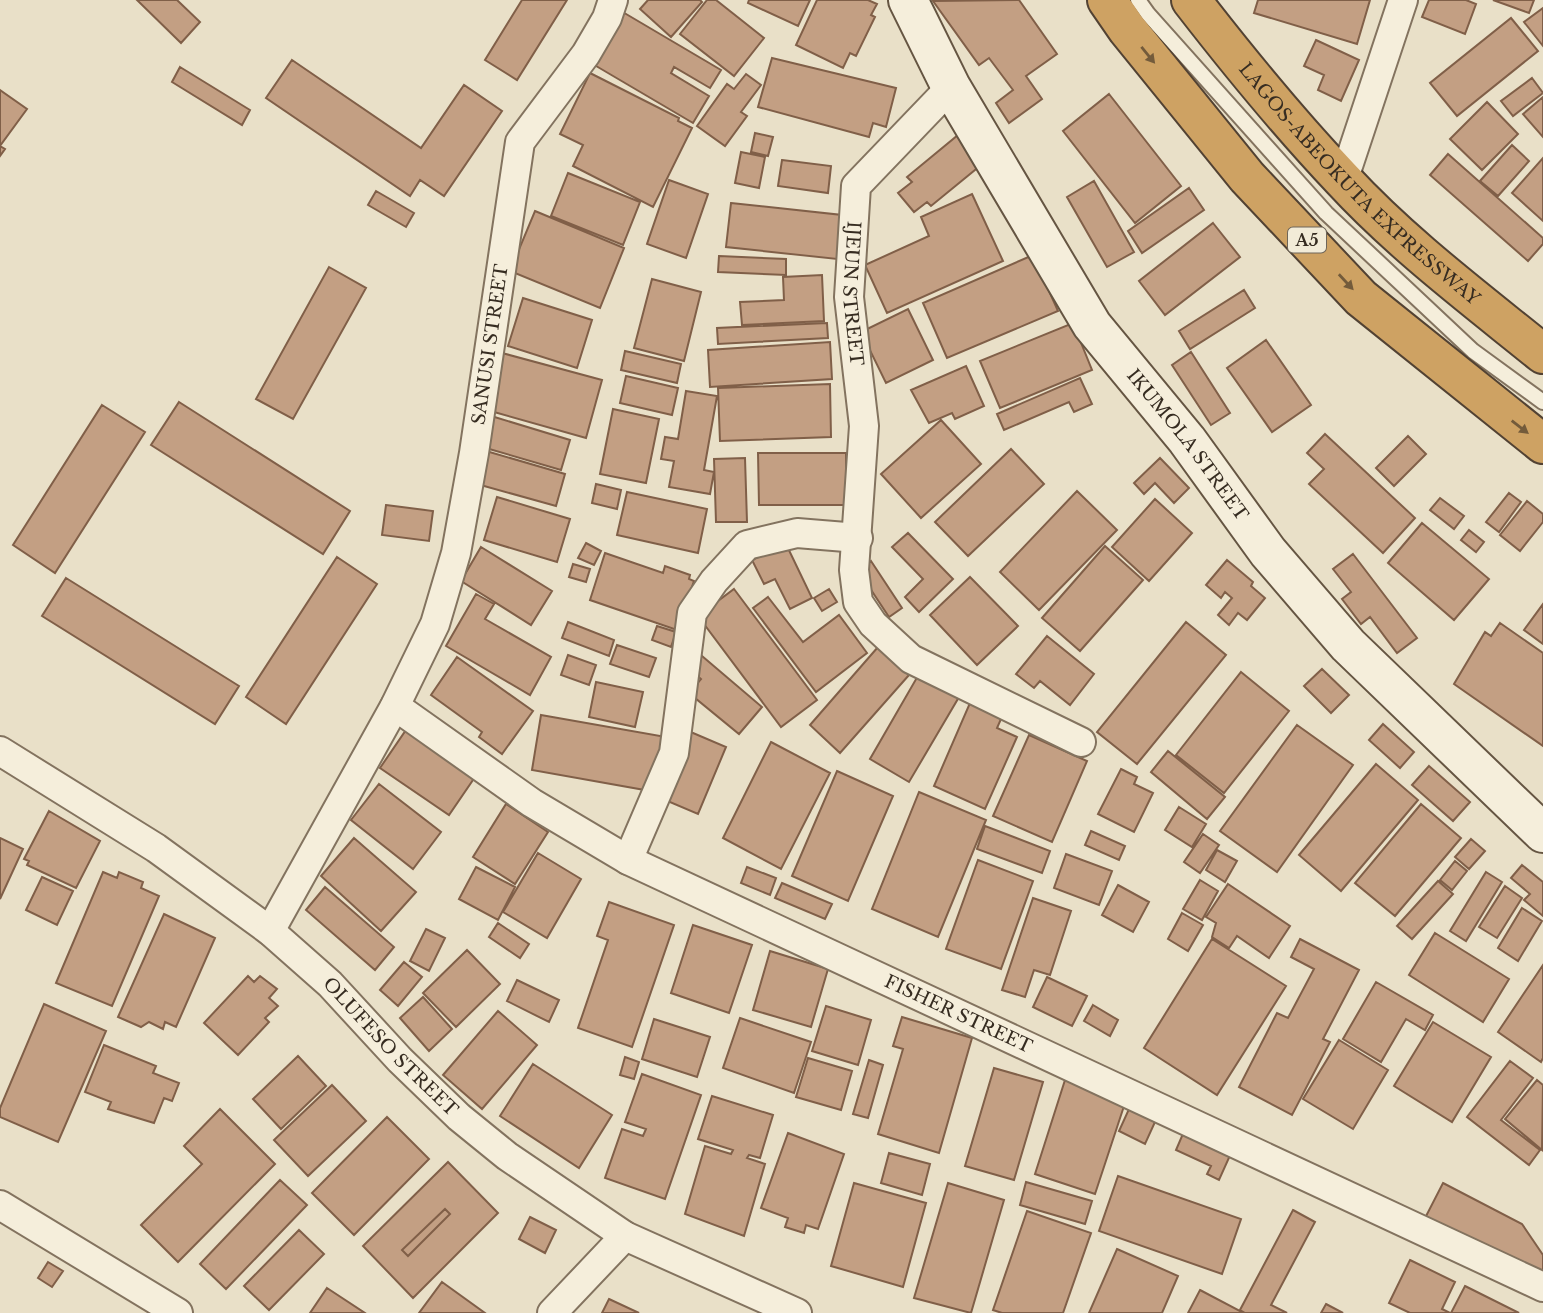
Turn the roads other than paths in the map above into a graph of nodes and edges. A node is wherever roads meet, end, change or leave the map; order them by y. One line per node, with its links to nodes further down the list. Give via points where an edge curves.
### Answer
1 (613, 0): 13 (street, SANUSI STREET, via 586,54 520,142 456,553 435,624)
2 (908, 0): 7 (street, IKUMOLA STREET)
3 (1107, 0): 11 (highway, A5, one-way to 11, via 1247,177 1361,298)
4 (1138, 0): 10 (lane, via 1326,213 1473,351)
5 (1191, 0): 8 (highway, LAGOS-ABEOKUTA EXPRESSWAY, via 1247,73)
6 (1403, 0): 8 (street)
7 (951, 87): 12 (street, IJEUN STREET, via 856,186 849,297 864,426); 16 (street, IKUMOLA STREET, via 1092,325 1187,440 1268,552 1348,645)
8 (1343, 181): 9 (highway, LAGOS-ABEOKUTA EXPRESSWAY, via 1448,277)
9 (1543, 354)
10 (1543, 402)
11 (1543, 444)
12 (858, 538): 14 (street, IJEUN STREET, via 854,570 858,602 888,639 911,659); 17 (street, via 797,533 747,545 714,582 692,613 674,753)
13 (395, 706): 17 (street, FISHER STREET, via 532,803); 18 (street, SANUSI STREET)
14 (1081, 742)
15 (0, 751): 18 (street, OLUFESO STREET, via 156,848)
16 (1543, 833)
17 (628, 860): 21 (street, FISHER STREET)
18 (270, 931): 20 (street, OLUFESO STREET, via 330,984 459,1117 507,1156)
19 (0, 1205): 22 (street)
20 (625, 1236): 23 (street); 24 (street, OLUFESO STREET)
21 (1543, 1287)
22 (178, 1313)
23 (552, 1313)
24 (797, 1313)

